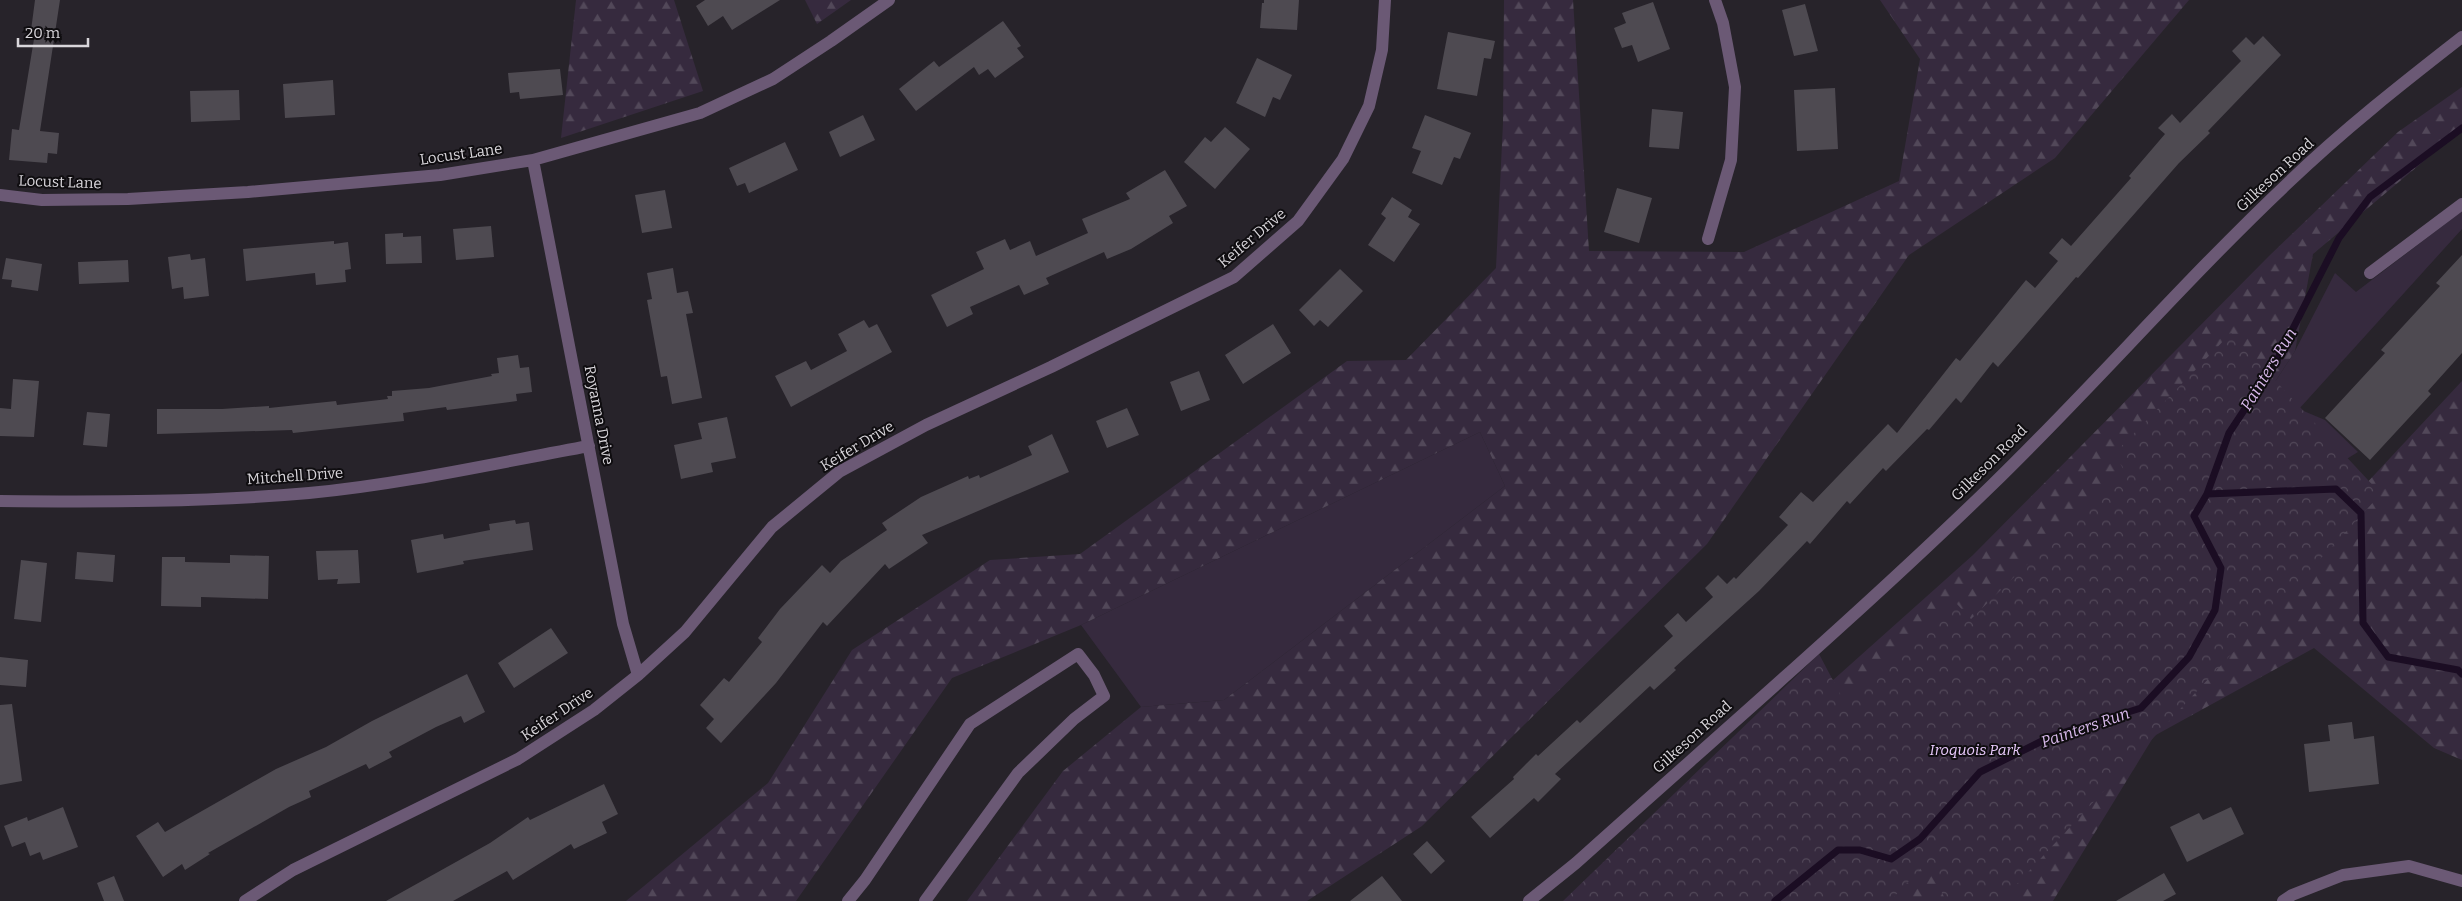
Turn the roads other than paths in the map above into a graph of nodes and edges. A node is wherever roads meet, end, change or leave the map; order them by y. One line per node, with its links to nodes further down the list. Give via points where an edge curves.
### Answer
1 (889, 0): 5 (street, Locust Lane, via 773,79 700,113)
2 (1385, 0): 12 (street, Keifer Drive, via 1382,50 1369,106 1343,158 1298,221 1234,277 926,425 839,472 772,527 685,632)
3 (1715, 0): 8 (street, via 1723,23 1735,87 1730,160)
4 (2462, 37): 17 (street, Gilkeson Road, via 2394,90 2291,180 2222,247 1993,485 1576,863)
5 (533, 160): 6 (street, Locust Lane, via 440,175 248,192 99,200 42,200); 10 (street, Royanna Drive)
6 (0, 195)
7 (2462, 204): 9 (street)
8 (1708, 239)
9 (2370, 273)
10 (589, 446): 11 (street, Mitchell Drive, via 383,484 309,493 132,503); 12 (street, Royanna Drive, via 623,624)
11 (0, 501)
12 (638, 675): 14 (street, Keifer Drive, via 594,710 518,760 293,870)
13 (2462, 881): 18 (street, via 2409,866 2343,875)
14 (245, 901)
15 (848, 901): 16 (street, via 970,724 1078,654 1094,675 1104,696 1074,719 1018,773)
16 (925, 901)
17 (1529, 901)
18 (2283, 901)

